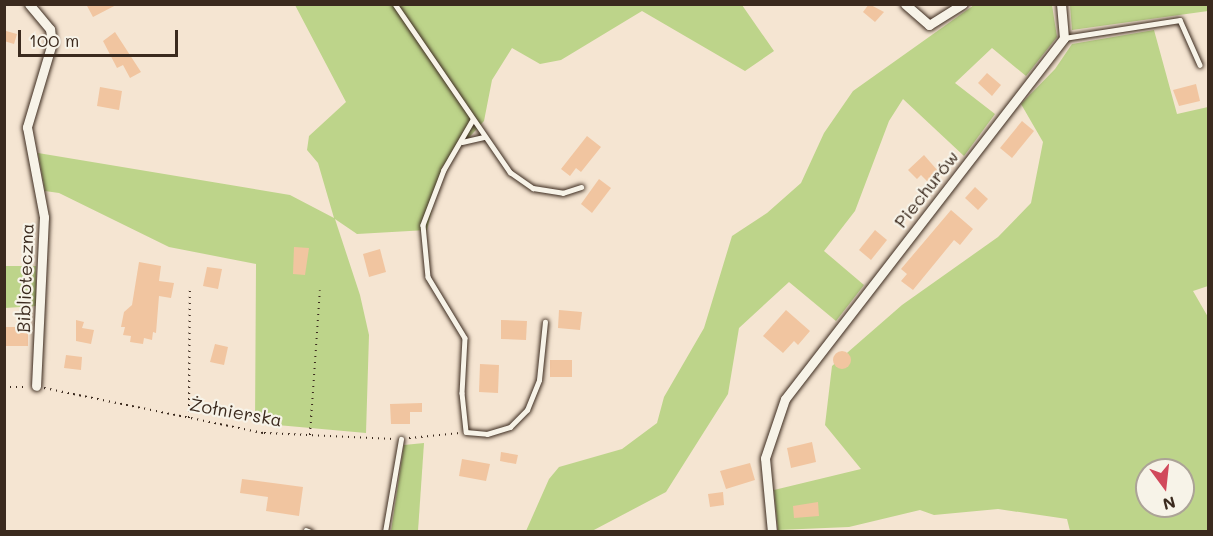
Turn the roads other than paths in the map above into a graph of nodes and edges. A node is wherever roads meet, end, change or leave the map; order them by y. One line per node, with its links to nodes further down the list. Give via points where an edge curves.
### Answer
1 (28, 4): 13 (street, Biblioteczna, via 50,29 52,43 27,127 45,239)
2 (395, 4): 8 (lane)
3 (905, 4): 4 (street, via 929,25)
4 (963, 4)
5 (1061, 4): 6 (street)
6 (1064, 38): 7 (lane, via 1180,20); 16 (street, Piechurów, via 793,388 779,413 765,458)
7 (1200, 65)
8 (473, 120): 9 (lane); 10 (lane)
9 (484, 137): 10 (lane); 11 (lane, via 510,172 533,188 563,194)
10 (462, 142): 12 (lane, via 434,191 423,225 428,277 465,338 465,432 487,434 510,427 526,410 539,380)
11 (581, 187)
12 (545, 322)
13 (36, 386)
14 (401, 439): 15 (lane)
15 (385, 531)
16 (772, 531)

